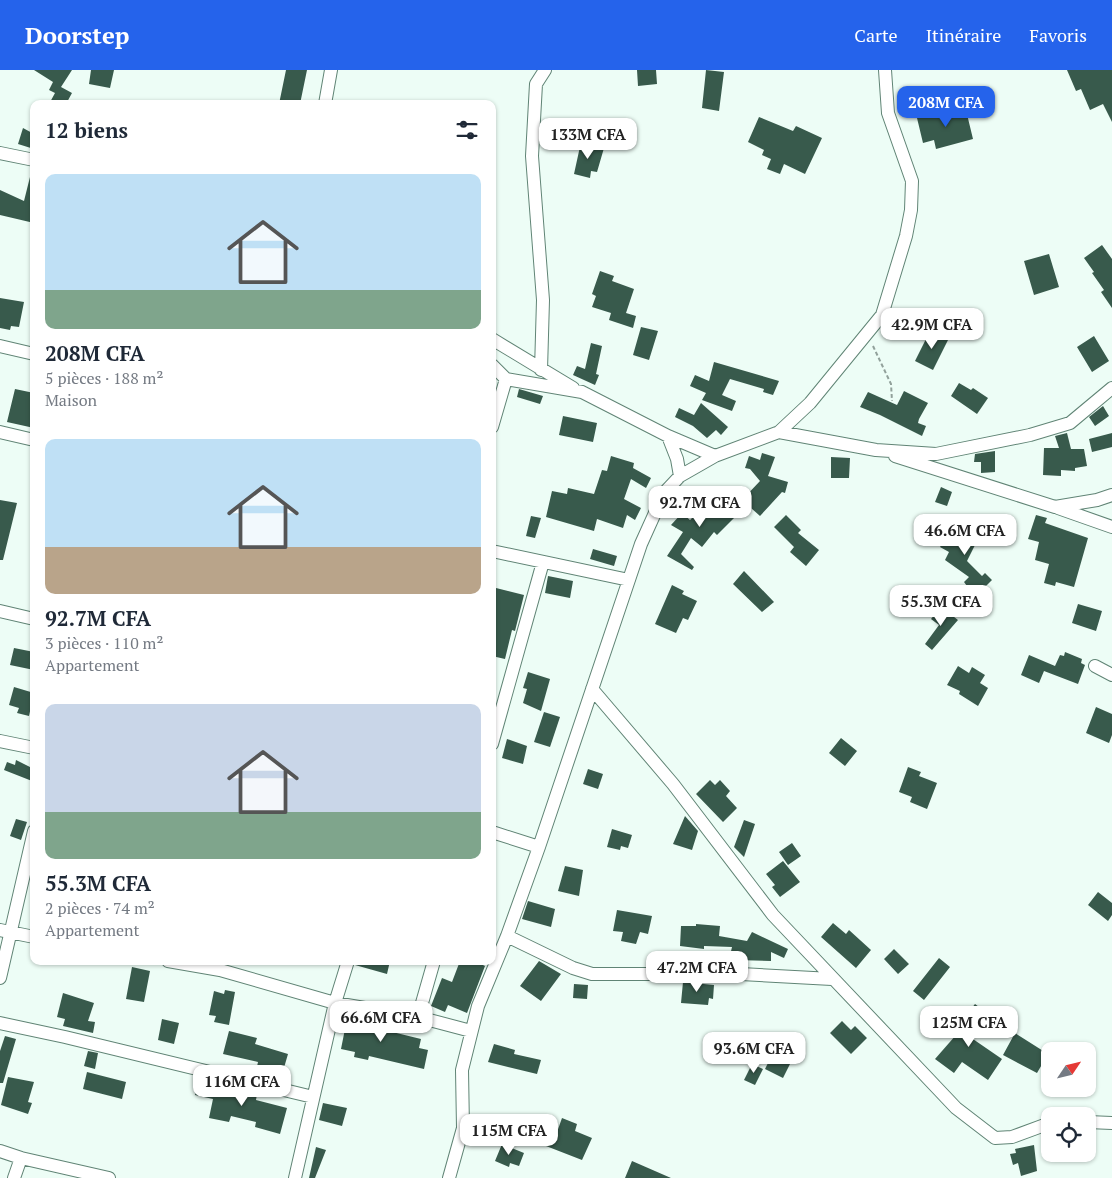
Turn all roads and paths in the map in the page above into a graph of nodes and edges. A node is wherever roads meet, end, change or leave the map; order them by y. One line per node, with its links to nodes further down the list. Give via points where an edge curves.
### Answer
1 (331, 70): 4 (street)
2 (544, 70): 12 (street, via 536,84 532,156 543,300)
3 (885, 70): 19 (street, via 888,113 912,181 906,236 882,315 810,403)
4 (326, 100)
5 (0, 153): 6 (street)
6 (30, 159)
7 (875, 340): 16 (path, via 873,346 891,384)
8 (496, 342): 12 (street)
9 (0, 346): 10 (street)
10 (30, 353)
11 (496, 369): 13 (street)
12 (541, 370): 15 (street)
13 (506, 379): 15 (street); 17 (street)
14 (1112, 388): 22 (street, via 1070,423 1030,436 936,454)
15 (582, 392): 20 (street)
16 (892, 401)
17 (496, 413)
18 (0, 432): 21 (street)
19 (779, 432): 22 (street); 23 (street)
20 (668, 436): 23 (street); 24 (street)
21 (30, 439)
22 (876, 450): 26 (street)
23 (715, 456): 24 (street)
24 (680, 476): 30 (street, via 664,493)
25 (1112, 495): 26 (street)
26 (1055, 507): 27 (street)
27 (1112, 526)
28 (496, 552): 29 (street)
29 (544, 562): 30 (street); 36 (street)
30 (629, 580): 35 (street)
31 (0, 611): 32 (street)
32 (30, 618)
33 (1096, 666): 34 (street)
34 (1112, 675)
35 (592, 689): 41 (street); 51 (street, via 673,784 773,915)
36 (496, 730)
37 (0, 741): 38 (street)
38 (30, 747)
39 (496, 833): 41 (street)
40 (30, 845): 42 (street)
41 (539, 847): 44 (street)
42 (5, 932): 43 (street); 50 (street)
43 (30, 936)
44 (507, 936): 45 (street); 51 (street, via 592,974 741,974)
45 (496, 963)
46 (347, 965): 52 (street)
47 (433, 965): 53 (street)
48 (495, 965): 55 (street)
49 (221, 966): 52 (street)
50 (0, 978)
51 (832, 979): 59 (street, via 956,1108 995,1138 1012,1137)
52 (335, 1003): 53 (street); 56 (street)
53 (418, 1018): 55 (street)
54 (0, 1023): 56 (street)
55 (471, 1030): 65 (street, via 462,1070 463,1128)
56 (313, 1097): 64 (street)
57 (1096, 1122): 58 (street)
58 (1112, 1123)
59 (1041, 1126)
60 (0, 1151): 61 (street)
61 (21, 1158): 62 (street); 63 (street)
62 (14, 1178)
63 (109, 1178)
64 (295, 1178)
65 (449, 1178)

